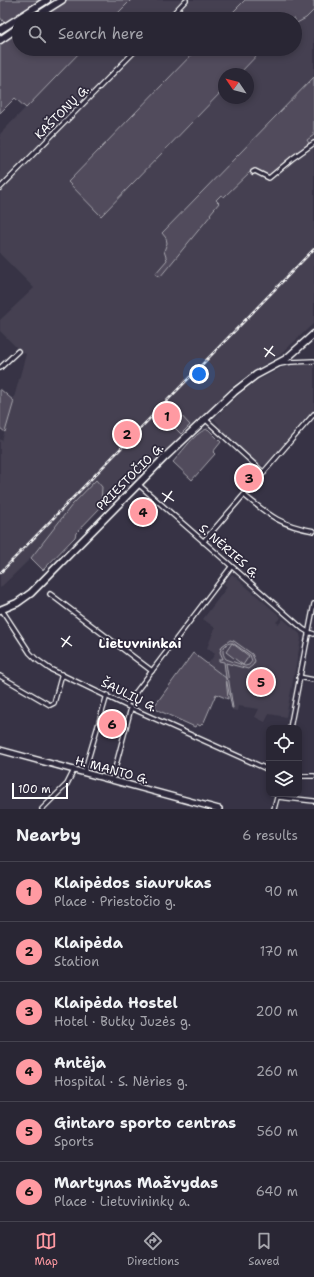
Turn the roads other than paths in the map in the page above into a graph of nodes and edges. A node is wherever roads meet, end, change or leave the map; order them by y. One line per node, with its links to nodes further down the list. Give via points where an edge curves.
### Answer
1 (47, 0): 4 (main road)
2 (62, 0): 5 (main road)
3 (186, 0): 6 (street)
4 (28, 12)
5 (43, 12)
6 (175, 12)
7 (12, 22): 8 (main road)
8 (0, 30)
9 (12, 32): 10 (main road)
10 (0, 40)
11 (130, 56): 14 (street, KAŠTONŲ G.)
12 (314, 143): 13 (street, via 269,178)
13 (253, 172)
14 (0, 188)
15 (314, 334): 18 (main road, PRIESTOČIO G., via 292,354)
16 (18, 351): 19 (street)
17 (314, 361): 18 (street)
18 (273, 366): 21 (main road, PRIESTOČIO G., via 241,386)
19 (0, 368)
20 (314, 414): 22 (street)
21 (205, 419): 22 (street); 23 (main road, PRIESTOČIO G.)
22 (264, 473): 24 (street)
23 (138, 484): 26 (street, S. NĖRIES G.); 30 (main road, PRIESTOČIO G., via 31,594)
24 (244, 495): 25 (street, via 277,520); 26 (street)
25 (314, 531)
26 (203, 542): 27 (street, S. NĖRIES G.)
27 (231, 566): 31 (street, S. NĖRIES G.); 33 (street)
28 (50, 594): 33 (street)
29 (314, 604): 31 (street)
30 (1, 610): 34 (street, ŠAULIŲ G., via 33,656)
31 (308, 632): 32 (street); 36 (street)
32 (314, 634)
33 (152, 670): 39 (street)
34 (62, 674): 35 (street, via 54,703 50,705); 38 (street, ŠAULIŲ G.)
35 (0, 676)
36 (299, 677): 37 (street); 41 (street)
37 (314, 680)
38 (107, 696): 39 (street, ŠAULIŲ G.); 45 (street)
39 (126, 705): 40 (street, ŠAULIŲ G.)
40 (132, 708): 43 (street, ŠAULIŲ G.); 48 (street)
41 (291, 725)
42 (0, 750): 44 (main road, H. MANTO G.)
43 (266, 769)
44 (74, 770): 45 (main road, H. MANTO G.); 52 (street, via 67,784)
45 (84, 772): 48 (main road, H. MANTO G.)
46 (302, 776): 47 (street)
47 (314, 776)
48 (112, 780): 53 (main road, H. MANTO G.)
49 (277, 797): 54 (street)
50 (292, 797): 51 (street)
51 (314, 800)
52 (42, 809)
53 (219, 809)
54 (274, 809)

